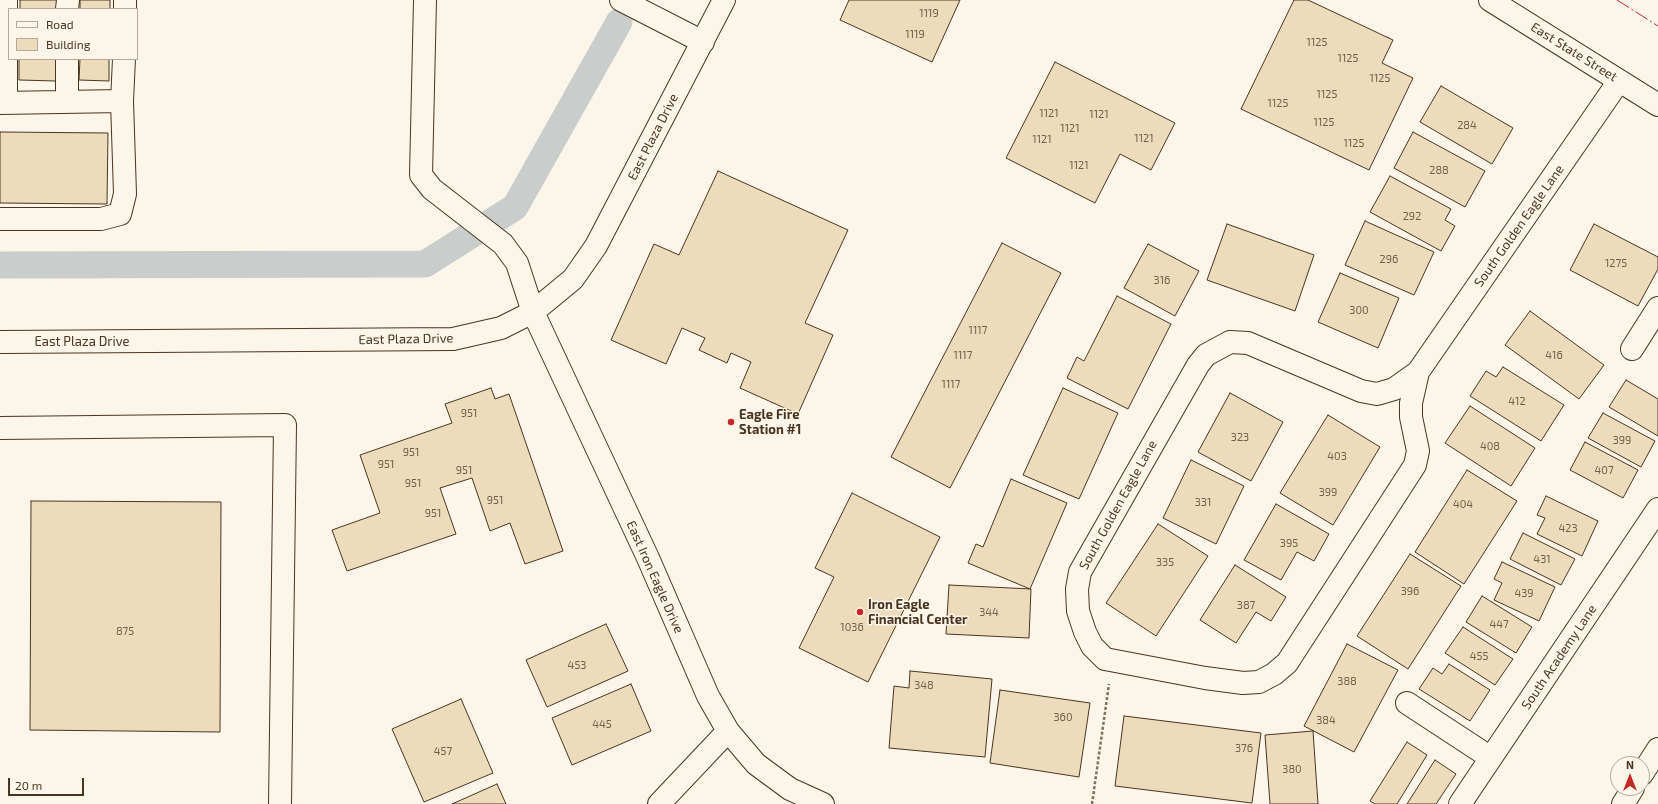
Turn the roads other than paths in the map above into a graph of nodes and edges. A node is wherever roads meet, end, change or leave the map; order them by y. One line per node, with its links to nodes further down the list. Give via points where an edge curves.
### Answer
1 (6, 0): 12 (street)
2 (425, 0): 16 (street, East Iron Eagle Drive, via 421,175 432,189 503,244 517,263)
3 (621, 0): 6 (street)
4 (724, 0): 6 (street, East Plaza Drive)
5 (1490, 0): 9 (street, East State Street)
6 (703, 42): 16 (street, East Plaza Drive, via 596,246 573,278)
7 (67, 60): 11 (street)
8 (124, 60): 10 (street)
9 (1620, 81): 13 (street, East State Street); 19 (street, South Golden Eagle Lane)
10 (122, 101): 11 (street); 14 (street, via 124,194 120,214 101,219)
11 (66, 102): 12 (street)
12 (3, 103)
13 (1658, 105)
14 (0, 219)
15 (1658, 308): 18 (street)
16 (533, 312): 17 (street, East Plaza Drive, via 498,329 453,339); 23 (street, East Iron Eagle Drive, via 648,558 708,696)
17 (0, 342)
18 (1632, 349)
19 (1418, 372): 19 (street, South Golden Eagle Lane, via 1411,403 1418,452 1415,464 1287,663 1274,674 1259,682 1243,683 1204,678 1112,660 1105,658 1092,646 1084,632 1078,611 1077,589 1080,572 1206,355 1230,342 1248,343 1362,391 1377,394 1394,389)
20 (0, 428): 27 (street, via 285,425)
21 (1658, 509): 25 (street, South Academy Lane)
22 (1407, 703): 25 (street)
23 (728, 731): 28 (street); 29 (street, East Iron Eagle Drive, via 756,764 790,789)
24 (1658, 749): 26 (street)
25 (1491, 758): 30 (street, South Academy Lane)
26 (1650, 762)
27 (280, 804)
28 (659, 804)
29 (823, 804)
30 (1460, 804)

